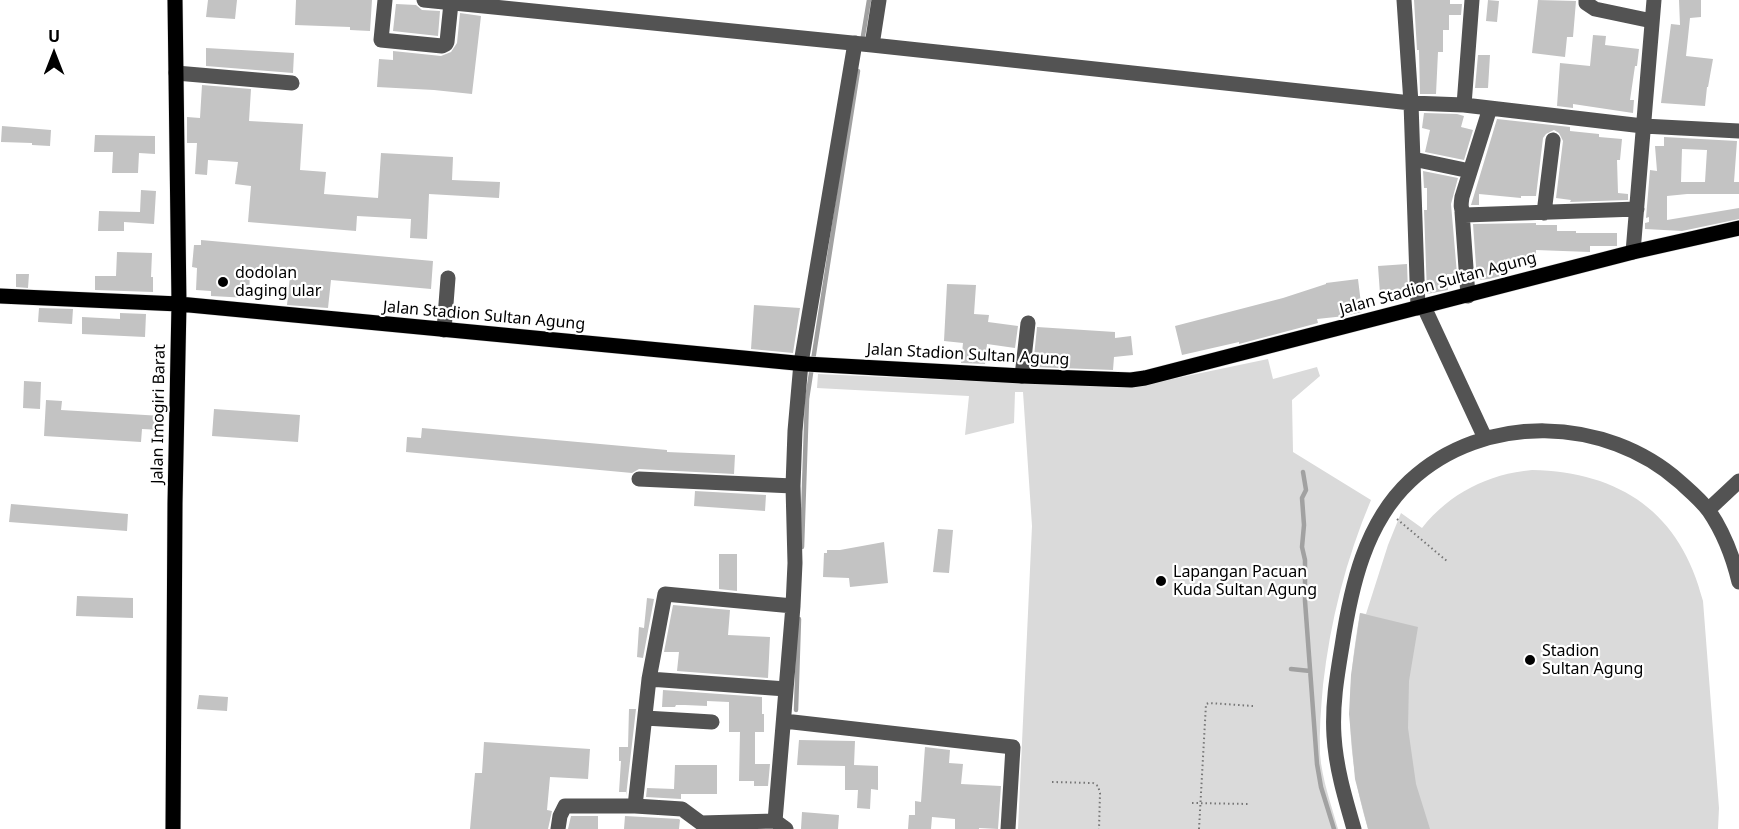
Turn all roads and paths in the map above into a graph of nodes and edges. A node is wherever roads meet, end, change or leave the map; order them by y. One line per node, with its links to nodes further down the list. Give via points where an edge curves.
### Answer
1 (175, 0): 12 (main road, Jalan Imogiri Barat)
2 (385, 0): 9 (street, via 381,40 442,46 447,42)
3 (424, 0): 9 (street)
4 (879, 0): 11 (street)
5 (1404, 0): 14 (street)
6 (1472, 0): 15 (street)
7 (1586, 0): 10 (street, via 1595,9)
8 (1654, 0): 10 (street)
9 (451, 3): 11 (street)
10 (1653, 21): 17 (street)
11 (863, 44): 14 (street); 34 (street)
12 (176, 73): 13 (street); 30 (main road, Jalan Imogiri Barat)
13 (292, 82)
14 (1411, 103): 15 (street); 20 (street)
15 (1464, 105): 16 (street)
16 (1490, 108): 17 (street); 21 (street)
17 (1643, 126): 18 (street); 22 (street)
18 (1739, 131)
19 (1553, 140): 24 (street)
20 (1413, 159): 21 (street); 31 (street)
21 (1470, 171): 23 (street)
22 (1637, 209): 24 (street); 26 (street)
23 (1462, 212): 24 (street, via 1480,216); 29 (street)
24 (1544, 213)
25 (1739, 228): 26 (main road, Jalan Stadion Sultan Agung)
26 (1633, 252): 29 (main road, Jalan Stadion Sultan Agung)
27 (448, 278): 33 (street)
28 (0, 296): 30 (main road, Jalan Stadion Sultan Agung)
29 (1468, 296): 31 (main road, Jalan Stadion Sultan Agung)
30 (179, 304): 33 (main road, Jalan Stadion Sultan Agung); 58 (main road, Jalan Imogiri Barat)
31 (1421, 308): 35 (main road, Jalan Stadion Sultan Agung, via 1145,378); 36 (street)
32 (1028, 322): 35 (street)
33 (444, 330): 34 (main road, Jalan Stadion Sultan Agung)
34 (809, 364): 35 (main road, Jalan Stadion Sultan Agung); 39 (street, via 795,431)
35 (1023, 376)
36 (1485, 438): 40 (street, via 1455,450 1422,471); 41 (street, via 1533,430 1608,441 1661,467)
37 (639, 479): 39 (street)
38 (1739, 481): 41 (street)
39 (793, 486): 44 (street)
40 (1386, 510): 42 (path); 63 (street, via 1354,586 1335,691 1336,759)
41 (1708, 510): 43 (street, via 1725,540)
42 (1448, 561)
43 (1739, 582)
44 (793, 606): 45 (street, via 665,594); 46 (street)
45 (649, 679): 46 (street); 48 (street)
46 (786, 689): 49 (street)
47 (1253, 706): 53 (path, via 1206,704)
48 (645, 718): 50 (street); 55 (street)
49 (784, 721): 56 (street); 60 (street, via 1013,747)
50 (712, 722)
51 (1052, 782): 61 (path, via 1098,786)
52 (1192, 803): 53 (path)
53 (1200, 803): 54 (path); 62 (path)
54 (1249, 804)
55 (635, 806): 57 (street, via 682,809); 59 (street, via 565,806)
56 (781, 825): 57 (street)
57 (701, 826)
58 (173, 829)
59 (558, 829)
60 (1008, 829)
61 (1099, 829)
62 (1199, 829)
63 (1354, 829)

